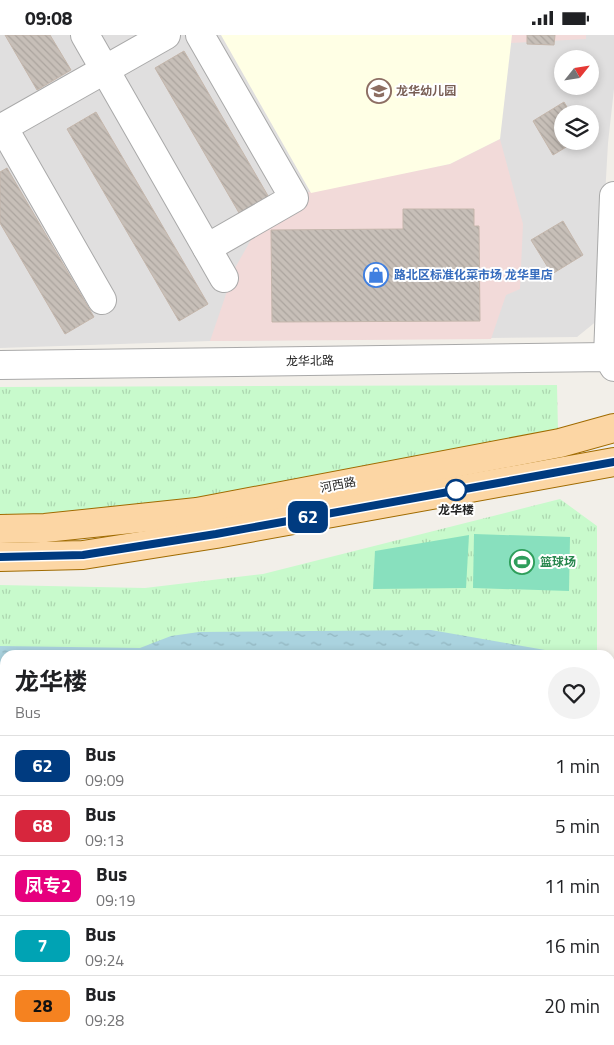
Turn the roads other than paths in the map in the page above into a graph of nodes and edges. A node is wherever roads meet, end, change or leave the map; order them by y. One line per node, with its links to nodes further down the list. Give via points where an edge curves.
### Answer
1 (85, 35): 4 (street)
2 (166, 35): 4 (street)
3 (200, 35): 7 (street, via 294,198)
4 (105, 69): 5 (street); 7 (street)
5 (1, 128): 9 (street)
6 (614, 196): 10 (street)
7 (207, 247): 8 (street)
8 (224, 278)
9 (102, 300)
10 (611, 362): 11 (street, 龙华北路)
11 (0, 365)
12 (614, 428): 14 (main road, 河西路, via 560,443 197,512 45,528)
13 (614, 462): 15 (main road, via 83,555)
14 (0, 529)
15 (0, 557)

